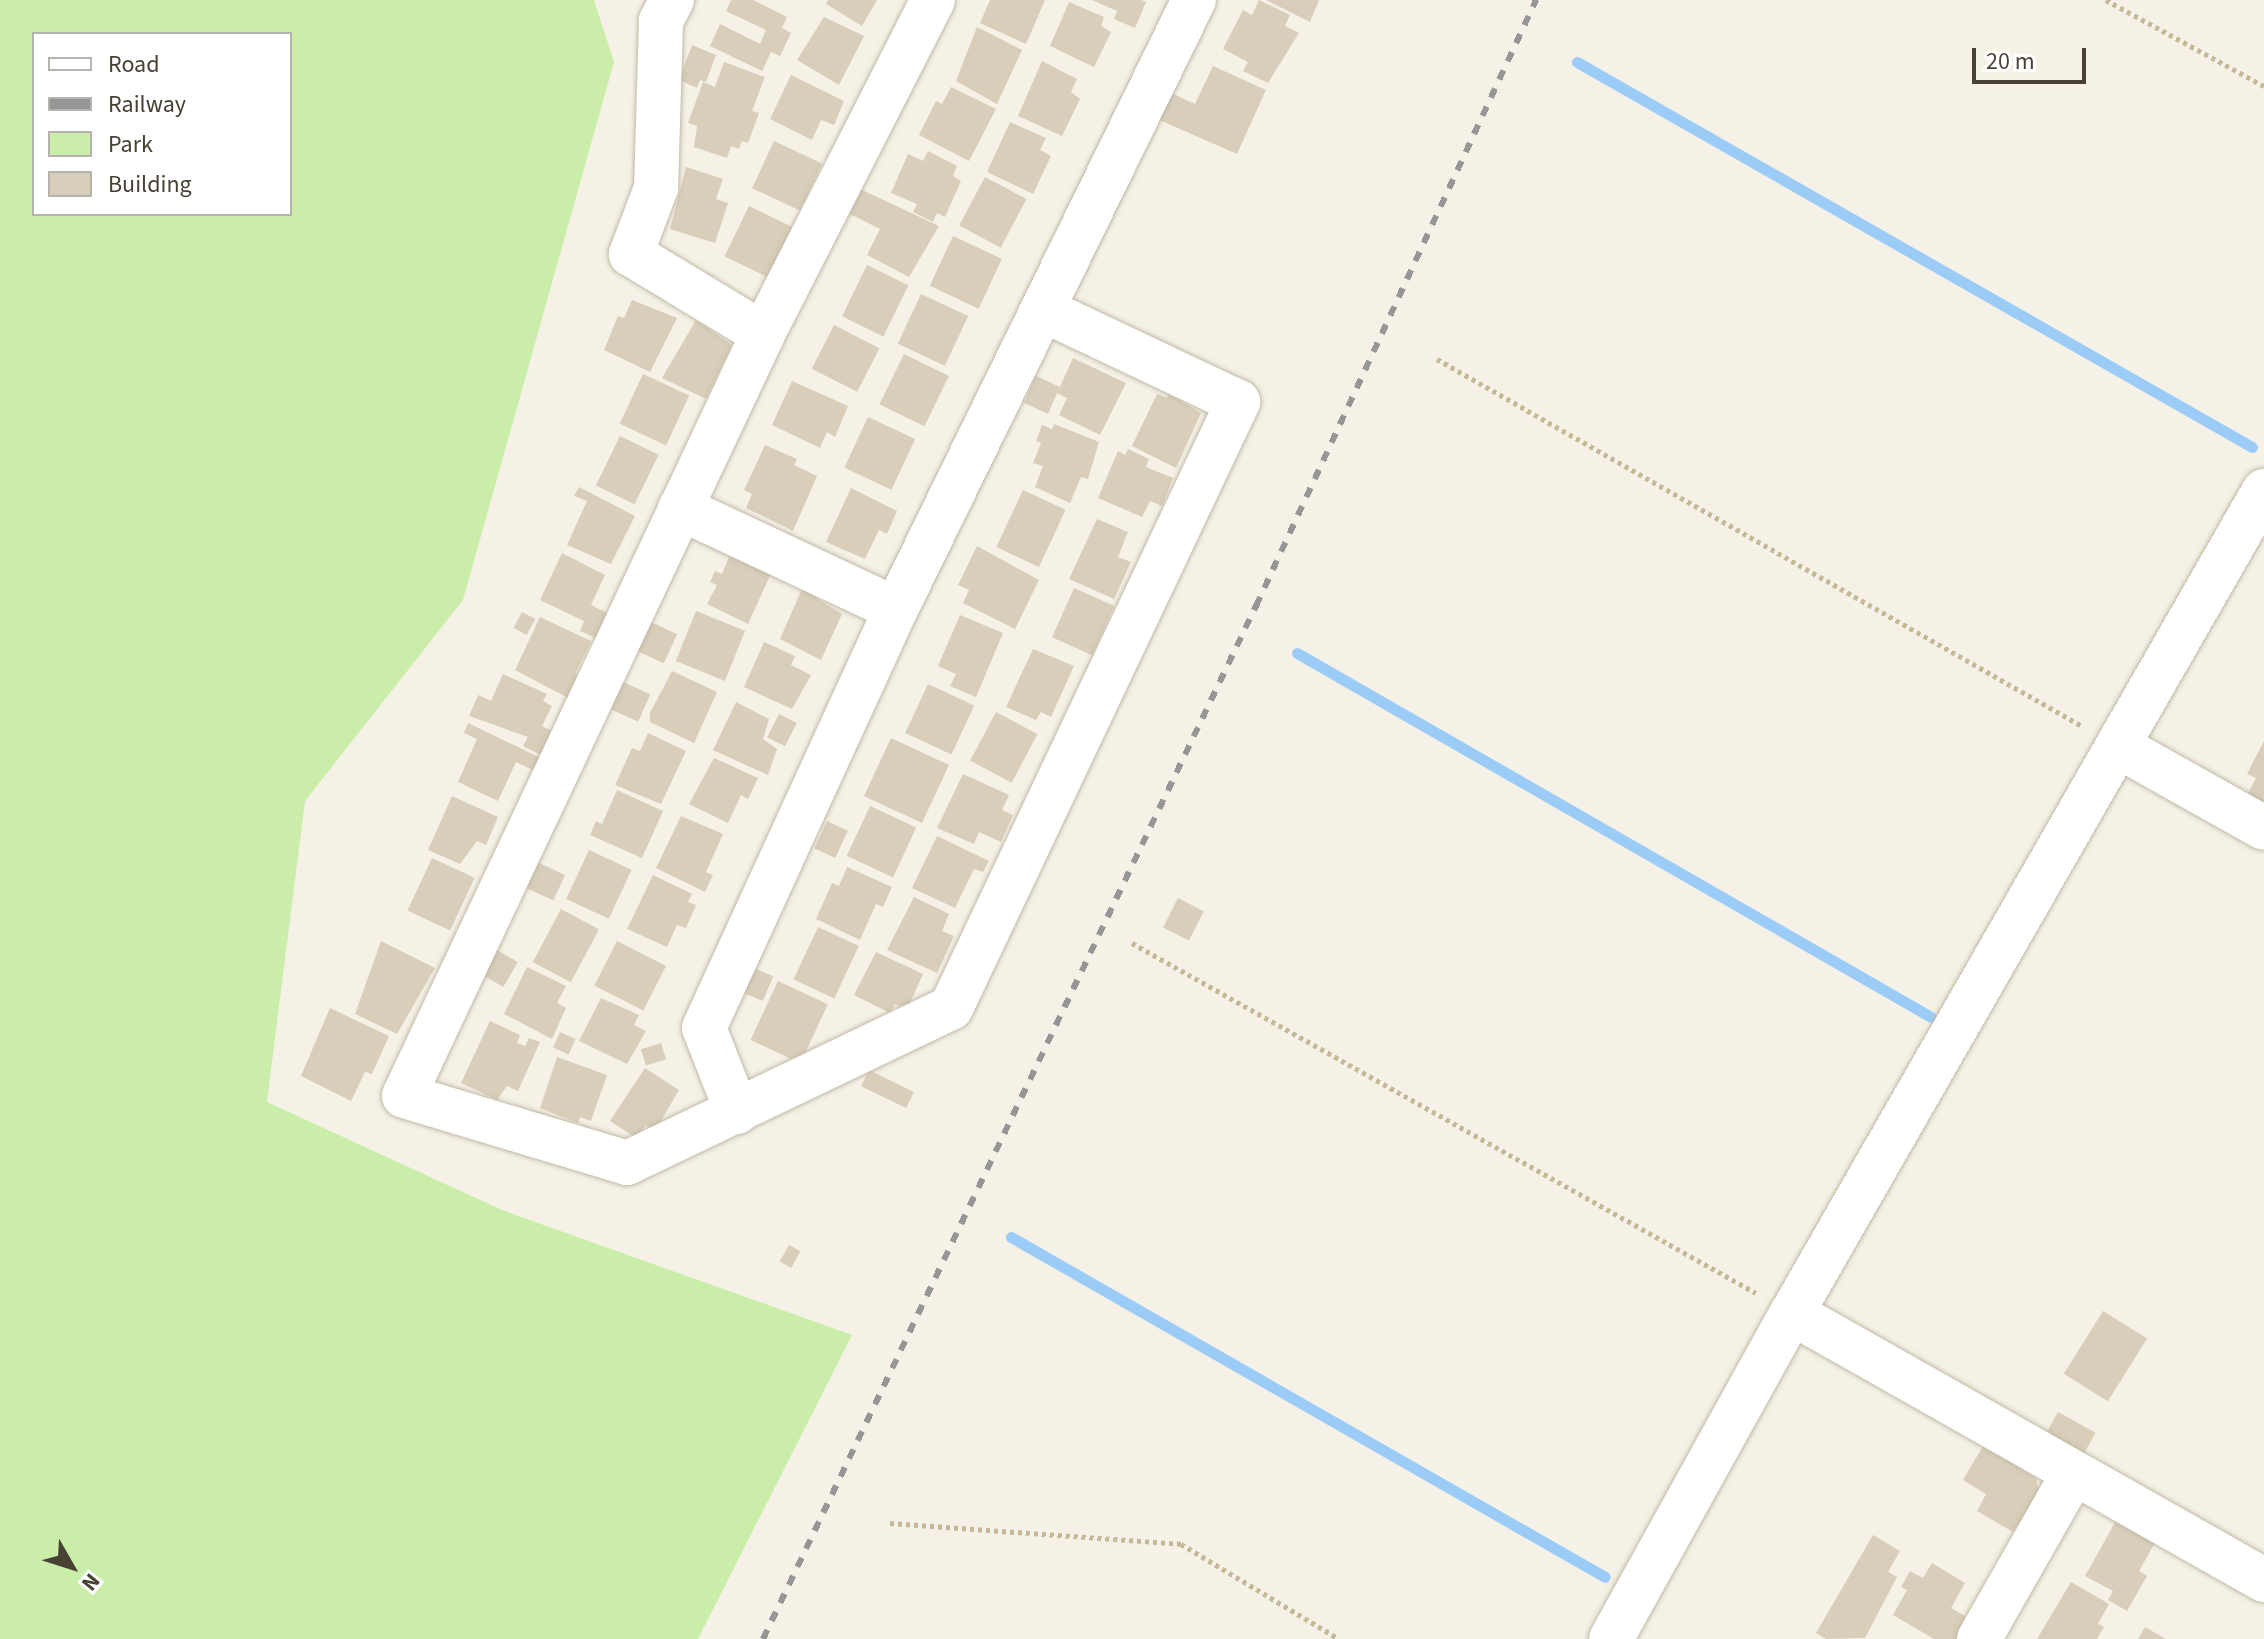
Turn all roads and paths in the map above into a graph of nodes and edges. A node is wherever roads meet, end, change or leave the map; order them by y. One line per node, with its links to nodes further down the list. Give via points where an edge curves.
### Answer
1 (672, 0): 7 (street, via 661,21 656,188 631,254)
2 (933, 0): 7 (street)
3 (1194, 0): 6 (street)
4 (2106, 0): 5 (path)
5 (2264, 86)
6 (1043, 310): 11 (street); 15 (street, via 1238,402 951,1008)
7 (763, 334): 10 (street)
8 (1437, 359): 12 (path)
9 (2264, 491): 12 (street)
10 (680, 508): 11 (street); 15 (street, via 404,1096 627,1163)
11 (896, 609): 15 (street, via 704,1028)
12 (2118, 746): 13 (street); 16 (street)
13 (2264, 828)
14 (1132, 943): 16 (path)
15 (737, 1112)
16 (1792, 1313): 17 (street); 21 (street)
17 (2073, 1474): 19 (street); 22 (street)
18 (890, 1523): 20 (path, via 1181,1544)
19 (2264, 1580)
20 (1339, 1639)
21 (1611, 1639)
22 (1979, 1639)

